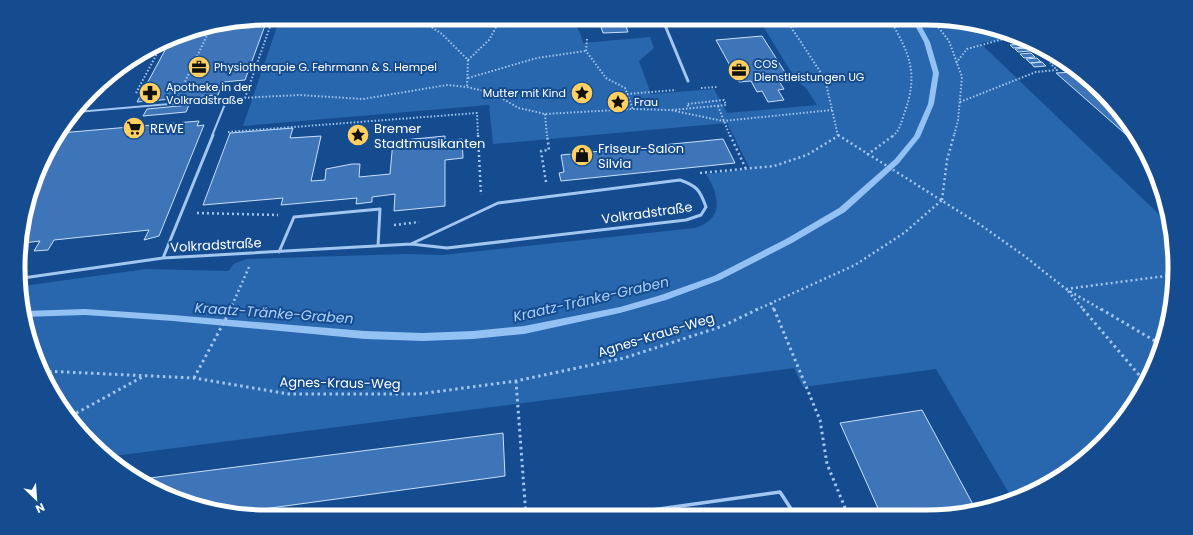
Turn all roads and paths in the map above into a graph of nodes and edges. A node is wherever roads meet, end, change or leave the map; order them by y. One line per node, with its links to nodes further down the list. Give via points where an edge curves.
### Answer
1 (270, 25): 22 (path)
2 (428, 25): 13 (path, via 442,34)
3 (497, 25): 13 (path, via 489,40)
4 (665, 25): 17 (street)
5 (790, 25): 30 (path, via 826,79)
6 (893, 25): 36 (path, via 904,44 912,71 910,98 898,132)
7 (937, 26): 14 (path, via 949,41)
8 (208, 32): 19 (path)
9 (1004, 38): 14 (path, via 967,49)
10 (587, 39): 12 (path)
11 (159, 51): 26 (path)
12 (586, 51): 16 (path, via 536,58); 21 (path, via 606,78 625,88)
13 (468, 60): 16 (path)
14 (956, 63): 24 (path, via 962,77)
15 (1036, 72): 24 (path)
16 (468, 78): 18 (path)
17 (688, 81)
18 (467, 87): 22 (path, via 447,85 363,99 299,95); 32 (path, via 492,93 519,108)
19 (180, 92)
20 (650, 92): 21 (path)
21 (627, 94): 28 (path)
22 (244, 98): 23 (path)
23 (227, 99): 26 (lane); 34 (lane)
24 (960, 102): 41 (path, via 947,160)
25 (718, 106): 27 (path); 27 (path, via 726,105 724,100 687,104); 33 (path)
26 (129, 107): 31 (lane)
27 (689, 108): 29 (path)
28 (633, 110): 29 (path); 32 (path)
29 (670, 110): 33 (path)
30 (832, 110): 33 (path); 35 (path)
31 (82, 112)
32 (545, 114): 39 (path, via 549,150 541,151)
33 (723, 121): 37 (path)
34 (213, 133): 40 (path, via 477,113); 42 (lane)
35 (838, 136): 36 (path); 37 (path, via 824,146 792,161)
36 (867, 155): 41 (path)
37 (746, 169): 38 (path, via 695,173)
38 (691, 183): 39 (lane, Volkradstraße, via 680,180); 46 (lane, Volkradstraße, via 699,189 706,207 701,215 686,220 446,248)
39 (549, 196): 46 (lane, Volkradstraße, via 498,203)
40 (481, 197)
41 (942, 200): 53 (path, via 1023,255); 54 (path, Agnes-Kraus-Weg, via 904,233 855,265)
42 (181, 213): 43 (path, via 270,213); 50 (lane)
43 (294, 218): 45 (lane, via 380,209); 48 (lane)
44 (422, 222): 45 (path)
45 (379, 227): 47 (lane)
46 (411, 244): 47 (lane, Volkradstraße)
47 (378, 246): 48 (lane, Volkradstraße)
48 (278, 252): 49 (lane, Volkradstraße)
49 (255, 253): 50 (lane, Volkradstraße); 58 (path, via 236,299)
50 (162, 258): 52 (lane, Volkradstraße)
51 (1167, 276): 53 (path)
52 (26, 278)
53 (1066, 289): 55 (path); 59 (path)
54 (771, 303): 60 (path, Agnes-Kraus-Weg, via 723,326 624,358); 65 (path, via 820,420 827,464)
55 (1156, 342)
56 (48, 371): 57 (path, Agnes-Kraus-Weg)
57 (144, 376): 58 (path, Agnes-Kraus-Weg); 61 (path)
58 (194, 378): 60 (path, Agnes-Kraus-Weg, via 289,394 419,394)
59 (1142, 378)
60 (516, 381): 62 (path)
61 (74, 414)
62 (526, 510)
63 (651, 510): 64 (lane, via 780,492)
64 (792, 510)
65 (846, 510)

